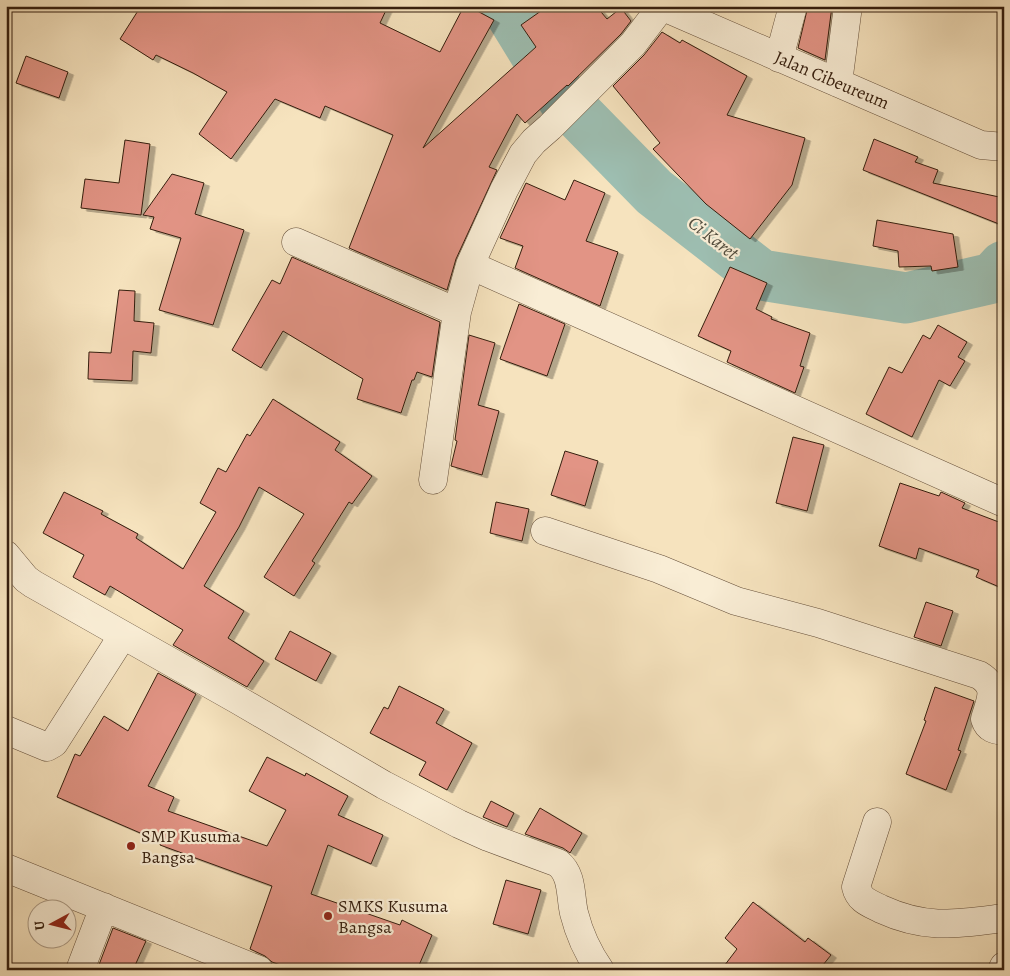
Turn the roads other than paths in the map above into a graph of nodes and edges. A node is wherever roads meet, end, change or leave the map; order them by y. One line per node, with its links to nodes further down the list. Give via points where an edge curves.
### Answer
1 (661, 6): 4 (street, Jalan Cibeureum); 8 (street, via 633,44 523,154)
2 (793, 6): 4 (street)
3 (848, 6): 5 (street)
4 (779, 58): 5 (street, Jalan Cibeureum)
5 (838, 83): 6 (street, Jalan Cibeureum, via 981,145)
6 (1004, 147)
7 (296, 242): 9 (street)
8 (470, 265): 9 (street); 11 (street)
9 (457, 312): 10 (street)
10 (433, 480)
11 (1004, 503)
12 (545, 531): 16 (street, via 660,569 736,601 818,623 979,675 989,682 992,691 985,719 987,724)
13 (6, 555): 14 (street, via 33,584)
14 (123, 635): 15 (street, via 54,743 47,747); 24 (street, via 384,785 481,834 558,863 569,879 574,914 583,941)
15 (6, 730)
16 (1004, 731)
17 (877, 822): 20 (street, via 856,887 858,896 891,913 934,924)
18 (6, 868): 19 (street)
19 (104, 907): 22 (street); 23 (street)
20 (1004, 918)
21 (1004, 966): 25 (street)
22 (80, 970)
23 (259, 970)
24 (600, 970)
25 (1002, 970)

